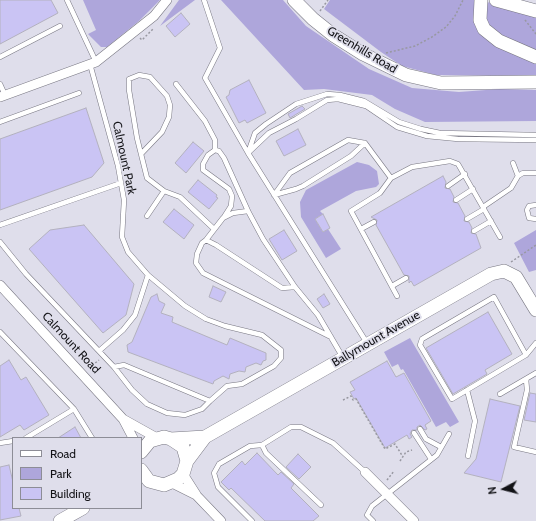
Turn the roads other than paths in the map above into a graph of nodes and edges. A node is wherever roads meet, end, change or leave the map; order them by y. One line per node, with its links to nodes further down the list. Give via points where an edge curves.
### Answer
1 (67, 0): 11 (lane, Calmount Park)
2 (167, 0): 11 (street, via 154,16)
3 (204, 0): 22 (lane, via 220,48 205,78)
4 (294, 0): 12 (street, Greenhills Road, via 333,35 406,75 435,82)
5 (481, 0): 10 (street, via 480,20 484,29 499,41)
6 (496, 0): 7 (street)
7 (536, 11)
8 (60, 26): 9 (lane)
9 (0, 57)
10 (536, 57)
11 (93, 63): 16 (street); 29 (lane, Calmount Park)
12 (536, 82)
13 (0, 84): 16 (lane)
14 (176, 84): 21 (lane, via 205,121 216,140)
15 (80, 93): 17 (lane)
16 (2, 96)
17 (0, 122)
18 (536, 135): 22 (lane, via 440,132 421,129 399,122 364,101 327,94 296,104 266,124 255,133)
19 (536, 140): 22 (lane, via 427,136 397,127 366,106 346,100 327,100 269,134)
20 (365, 143): 28 (lane); 33 (lane, via 351,156 303,186); 33 (lane, via 348,140 290,173)
21 (215, 150): 37 (lane, via 224,158); 39 (lane, via 208,155 203,170 228,189 232,196 231,206)
22 (248, 153): 33 (lane)
23 (141, 154): 23 (lane, via 129,90 129,79 138,75 150,77 167,96 170,105 169,117 162,132); 32 (lane, via 147,178)
24 (513, 163): 27 (lane)
25 (536, 173): 27 (lane, via 523,173)
26 (464, 174): 28 (lane, via 458,164 450,161 412,167); 30 (lane); 31 (lane)
27 (518, 176): 36 (lane, via 511,188)
28 (391, 178): 46 (lane, via 380,193 351,210)
29 (121, 183): 44 (lane); 51 (lane, Calmount Park, via 124,218 122,237 128,252)
30 (448, 186)
31 (473, 189): 34 (lane); 36 (lane)
32 (164, 191): 38 (lane); 45 (lane, via 180,197)
33 (274, 195): 61 (lane)
34 (456, 200)
35 (536, 205): 41 (lane, via 529,206 527,210 529,218)
36 (483, 208): 40 (lane); 42 (lane)
37 (248, 211): 39 (lane, via 233,213); 55 (lane)
38 (147, 216)
39 (223, 218): 45 (lane)
40 (467, 219)
41 (536, 219)
42 (491, 221): 47 (lane); 48 (lane)
43 (374, 222): 46 (lane)
44 (0, 225)
45 (214, 229): 49 (lane)
46 (361, 230): 54 (lane)
47 (474, 231)
48 (500, 237)
49 (206, 240): 55 (lane, via 282,288); 59 (lane, via 202,243 196,263 203,274)
50 (0, 242): 62 (lane, via 26,274)
51 (148, 275): 62 (lane, via 135,315 123,330); 70 (lane, Calmount Park, via 185,306 206,319 262,335 281,350 281,358 274,366 242,384 227,386)
52 (406, 278): 54 (lane)
53 (0, 285): 72 (street, Calmount Road)
54 (392, 286): 56 (lane)
55 (295, 287): 59 (lane, via 318,315)
56 (397, 296)
57 (536, 310): 61 (street, Ballymount Avenue, via 516,278 504,271 498,271)
58 (0, 332): 71 (lane)
59 (331, 337): 64 (lane)
60 (536, 343): 63 (lane)
61 (368, 344): 64 (street, Ballymount Avenue)
62 (99, 351): 65 (lane)
63 (526, 355): 68 (lane); 68 (lane, via 494,297 422,339 420,345 452,399)
64 (343, 358): 79 (street, Ballymount Avenue)
65 (114, 367): 70 (lane, via 124,365); 70 (lane, via 147,404 167,413 185,415 202,409)
66 (536, 374): 67 (lane)
67 (526, 379): 69 (lane); 87 (lane, via 527,390 514,447)
68 (466, 390): 88 (lane, via 475,421)
69 (500, 394)
70 (210, 401)
71 (74, 408): 76 (lane); 77 (lane)
72 (123, 419): 78 (street, Calmount Road); 80 (street, Calmount Road)
73 (420, 429): 85 (lane, via 426,439)
74 (414, 433): 89 (lane)
75 (449, 434): 85 (lane)
76 (28, 437)
77 (91, 437)
78 (132, 437)
79 (205, 437): 81 (street, Ballymount Avenue); 90 (street, Ballymount Avenue)
80 (157, 438): 81 (street, Ballymount Avenue); 86 (street, via 150,441)
81 (171, 439): 90 (street, via 182,447)
82 (12, 441): 83 (lane)
83 (0, 443)
84 (262, 445): 92 (lane, via 291,427 301,427 333,443); 99 (lane, via 266,453); 103 (lane, via 250,446 219,464 214,473 218,487)
85 (441, 447): 89 (lane, via 437,455)
86 (142, 451)
87 (536, 452)
88 (468, 456)
89 (431, 459): 97 (lane)
90 (187, 461): 93 (street, Ballymount Avenue)
91 (142, 471): 95 (street, via 149,481)
92 (366, 472): 97 (street)
93 (183, 474): 94 (street); 98 (street)
94 (172, 483): 95 (street); 98 (street)
95 (156, 484): 96 (street)
96 (142, 486)
97 (387, 495): 104 (lane, via 372,506 367,515); 105 (street)
98 (197, 496): 102 (street)
99 (321, 505)
100 (81, 509): 101 (street)
101 (60, 521)
102 (221, 521)
103 (252, 521)
104 (373, 521)
105 (414, 521)

